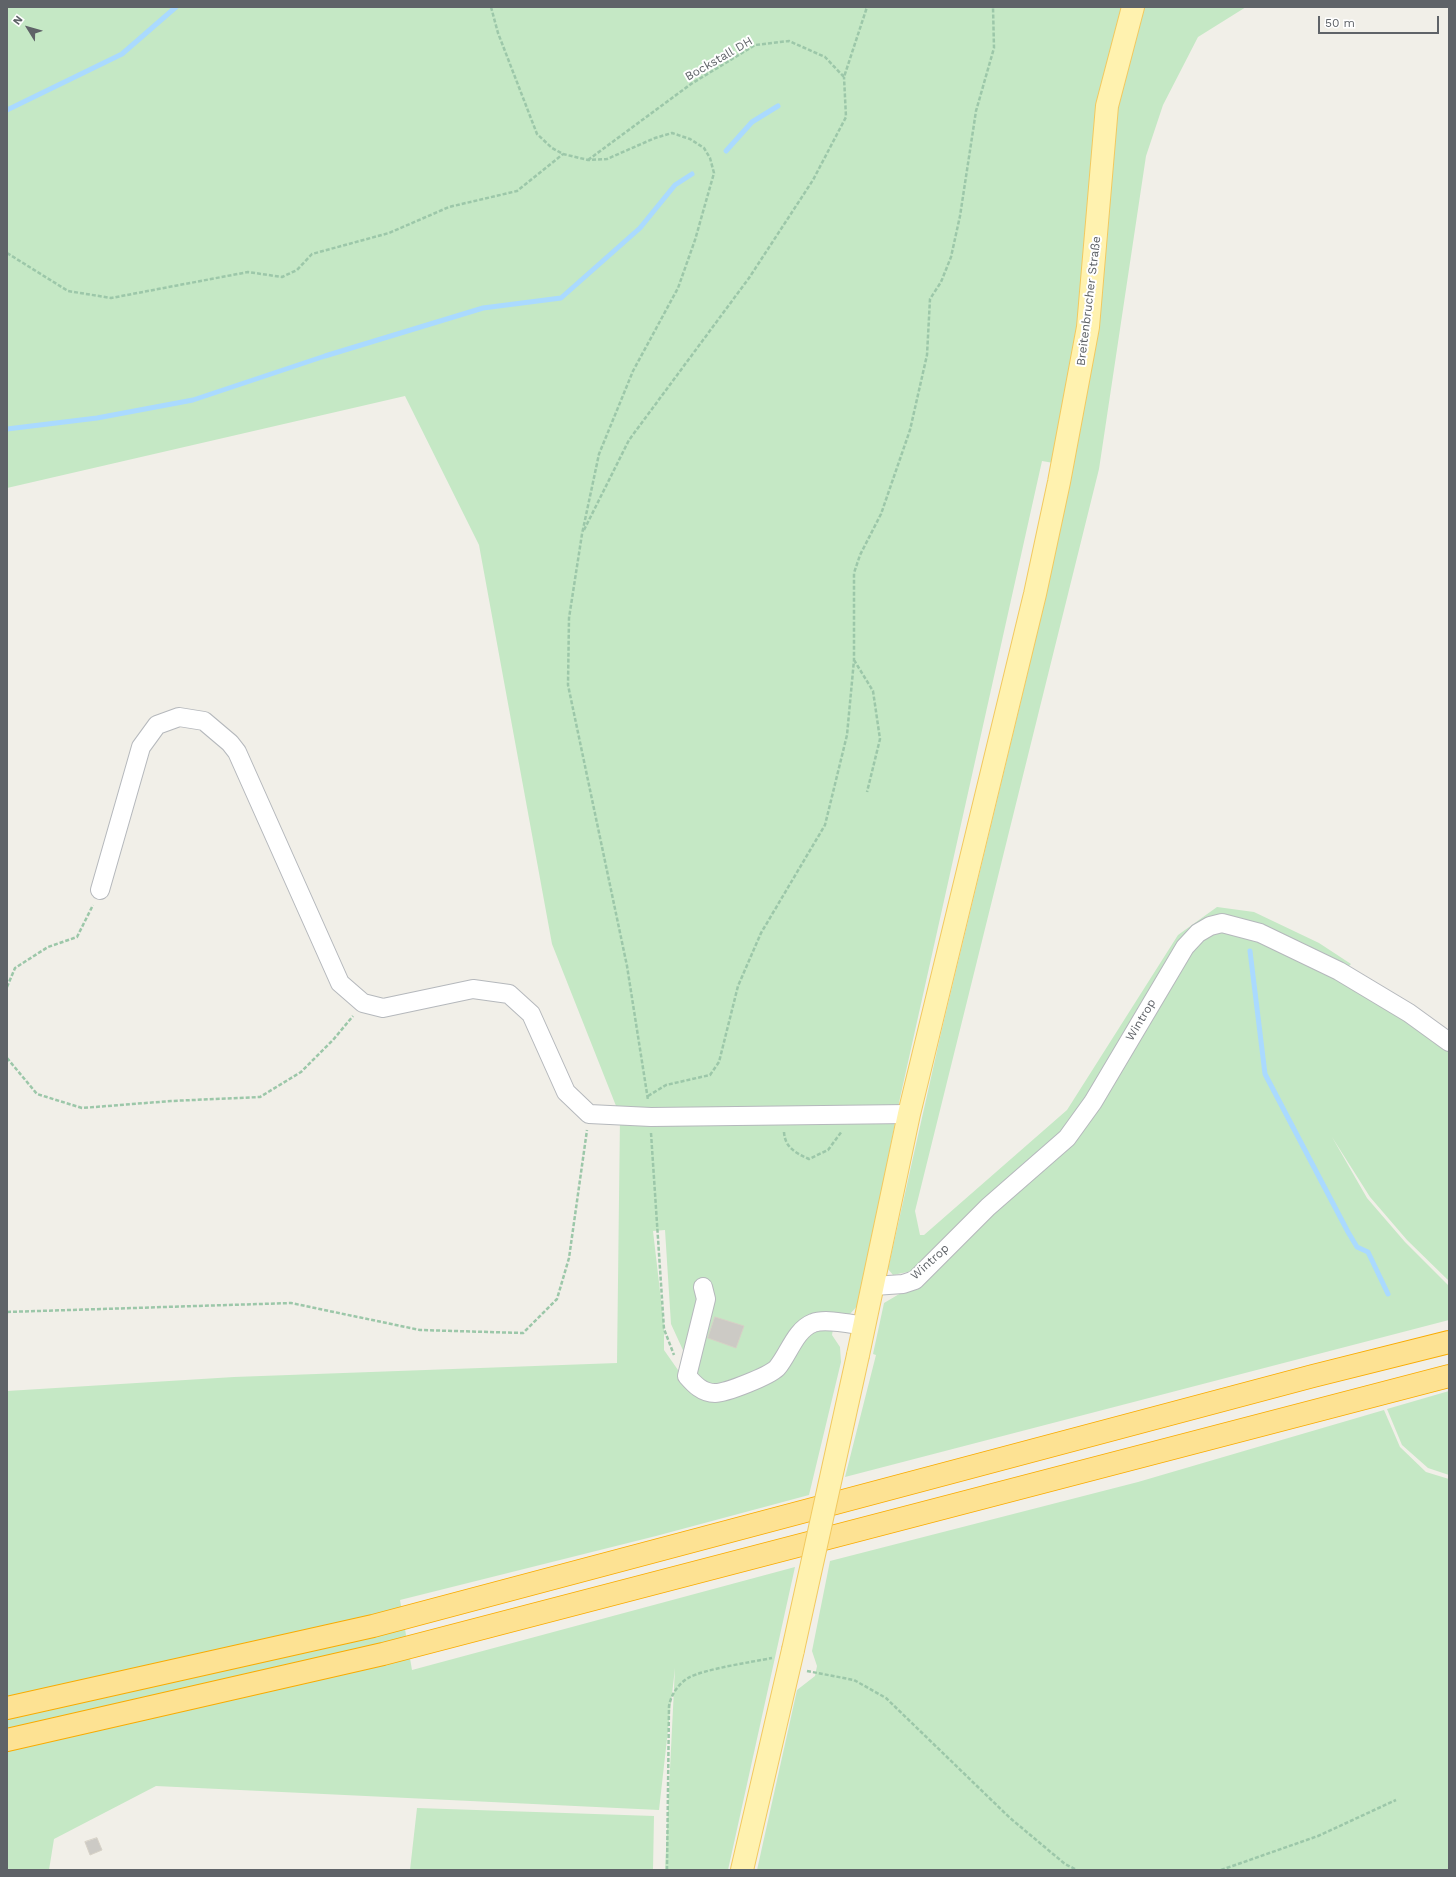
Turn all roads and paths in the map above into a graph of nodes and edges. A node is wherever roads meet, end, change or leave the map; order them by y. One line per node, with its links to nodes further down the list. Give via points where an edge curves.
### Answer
1 (491, 7): 6 (path, via 498,34 537,134)
2 (866, 7): 5 (path)
3 (993, 7): 10 (path, via 994,48 976,111 951,257 930,299 927,355 910,430 881,514 860,555 854,574)
4 (1133, 7): 18 (main road, Breitenbrucher Straße, via 1107,106 1088,327 1059,482 1035,594)
5 (844, 77): 7 (path, Bockstall DH, via 825,57 790,41 755,45 691,84); 9 (path, via 846,117 813,180 749,278 629,440)
6 (563, 154): 7 (path); 8 (path, via 517,191 450,207 389,233 312,254 297,270 282,277 248,272 112,298 68,291)
7 (588, 160): 9 (path, via 607,159 672,133 690,139 704,148 714,173 678,288 633,371 599,454)
8 (7, 253)
9 (582, 534): 10 (path, via 569,618 568,685 627,966 648,1096 666,1085 710,1075 719,1062 738,986 761,932 826,825 847,735)
10 (854, 660): 11 (path, via 873,691 880,739)
11 (867, 792)
12 (100, 890): 13 (path, via 77,938 48,947 15,968); 14 (street, via 141,747 157,725 179,717 204,721 237,752 340,983)
13 (7, 987)
14 (363, 1004): 16 (path, via 333,1040 301,1072 260,1097 82,1108 37,1094); 17 (street, via 383,1008 473,989 509,994 531,1014 566,1092)
15 (1449, 1042): 22 (street, Wintrop, via 1409,1012 1339,971 1260,933 1222,923 1210,926 1198,933 1185,947 1093,1102 1067,1138 988,1207 915,1280 903,1284)
16 (7, 1058)
17 (589, 1114): 20 (street, via 651,1117); 24 (path, via 570,1258 556,1299 523,1333 420,1330 292,1303)
18 (909, 1114): 19 (street); 22 (main road, Breitenbrucher Straße)
19 (850, 1115): 20 (street); 20 (path, via 840,1136 828,1150 809,1159 794,1152 785,1140)
20 (784, 1116)
21 (651, 1127): 27 (path, via 664,1330 669,1346)
22 (874, 1286): 25 (main road, Breitenbrucher Straße)
23 (703, 1287): 27 (street, via 706,1299)
24 (7, 1312)
25 (865, 1326): 27 (street, via 814,1322 806,1326 773,1372 725,1391 714,1393 702,1390); 29 (main road, Breitenbrucher Straße, bridge)
26 (1449, 1342): 30 (highway, via 373,1626)
27 (687, 1376)
28 (1449, 1376): 31 (highway, via 383,1654)
29 (786, 1658): 33 (path, via 697,1674 686,1679 672,1697 669,1720); 34 (main road, Breitenbrucher Straße); 35 (path, via 854,1680 886,1698 1010,1818 1065,1864)
30 (7, 1708)
31 (7, 1740)
32 (1396, 1800): 36 (path, via 1318,1836)
33 (667, 1870)
34 (742, 1870)
35 (1077, 1870)
36 (1221, 1870)

